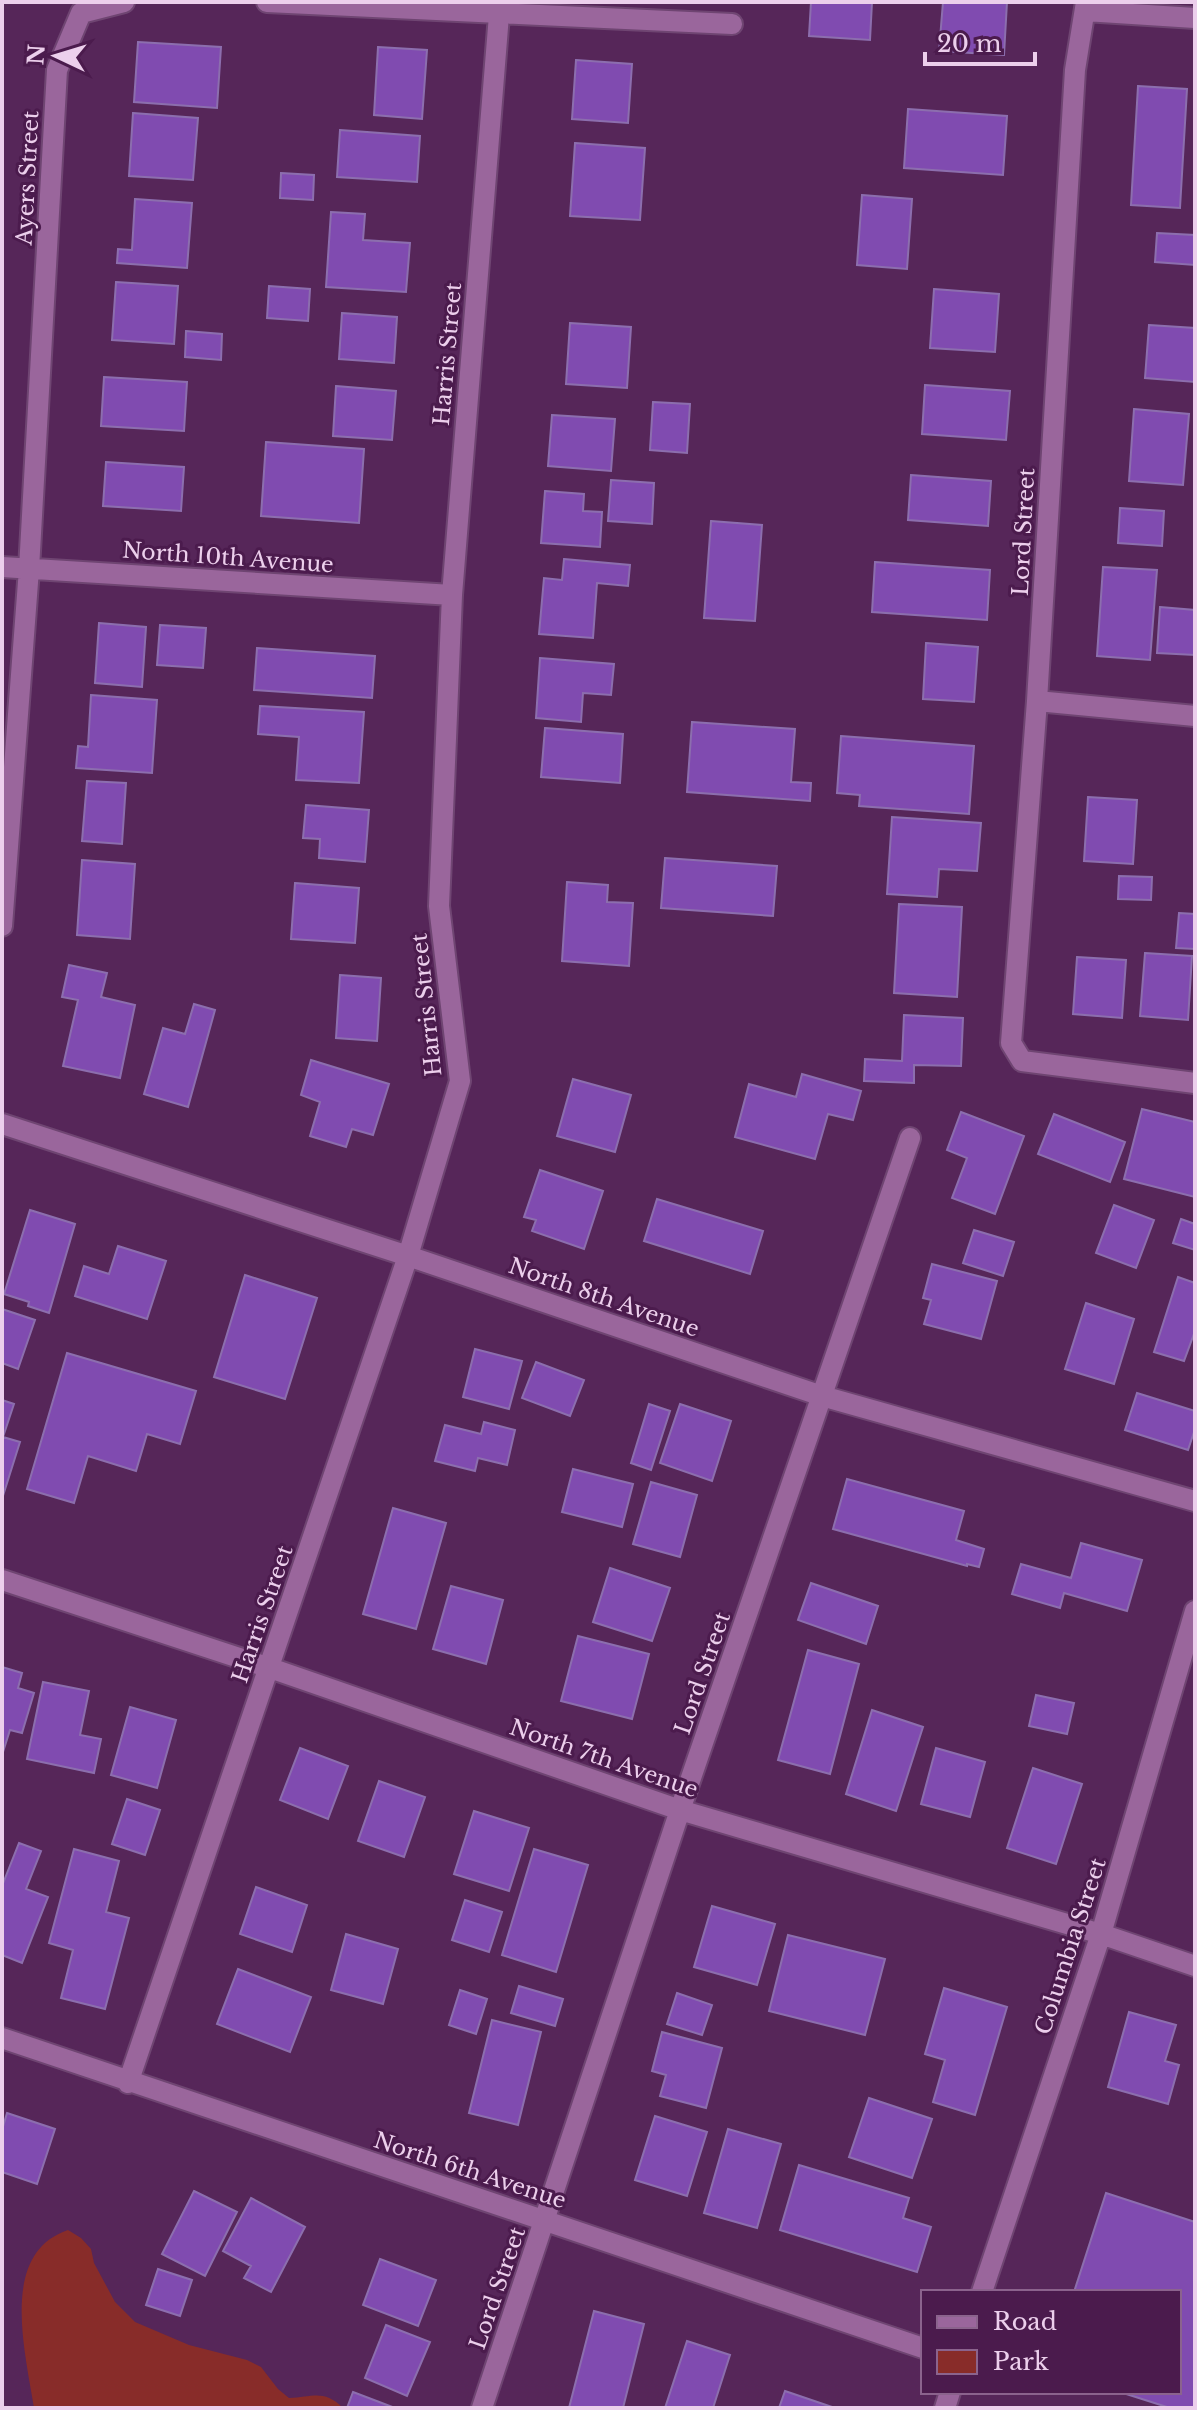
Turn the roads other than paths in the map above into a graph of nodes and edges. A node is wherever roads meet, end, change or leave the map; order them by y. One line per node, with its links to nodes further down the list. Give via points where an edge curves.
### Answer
1 (124, 2): 8 (street, Ayers Street, via 81,13 57,70)
2 (267, 2): 4 (street)
3 (1085, 7): 5 (street); 10 (street, Lord Street, via 1075,70)
4 (499, 15): 6 (street); 9 (street, Harris Street)
5 (1195, 18)
6 (732, 24)
7 (2, 567): 8 (street, North 10th Avenue)
8 (29, 569): 9 (street, North 10th Avenue); 12 (street, Ayers Street)
9 (452, 595): 16 (street, Harris Street, via 439,906 460,1081)
10 (1037, 701): 11 (street); 13 (street, Lord Street, via 1011,1043 1022,1061)
11 (1195, 716)
12 (2, 926)
13 (1195, 1083)
14 (2, 1124): 16 (street, North 8th Avenue)
15 (910, 1138): 17 (street, Lord Street)
16 (408, 1256): 17 (street, North 8th Avenue); 21 (street, Harris Street)
17 (822, 1396): 18 (street, North 8th Avenue); 22 (street, Lord Street)
18 (1195, 1501)
19 (2, 1580): 21 (street, North 7th Avenue)
20 (1195, 1611): 23 (street, Columbia Street)
21 (270, 1668): 22 (street, North 7th Avenue); 26 (street, Harris Street)
22 (680, 1810): 23 (street, North 7th Avenue); 27 (street, Lord Street)
23 (1101, 1934): 24 (street, North 7th Avenue); 28 (street, Columbia Street)
24 (1195, 1966)
25 (2, 2038): 26 (street, North 6th Avenue)
26 (128, 2083): 27 (street, North 6th Avenue)
27 (546, 2220): 29 (street, North 6th Avenue); 30 (street, Lord Street)
28 (983, 2290)
29 (921, 2347)
30 (482, 2408)

